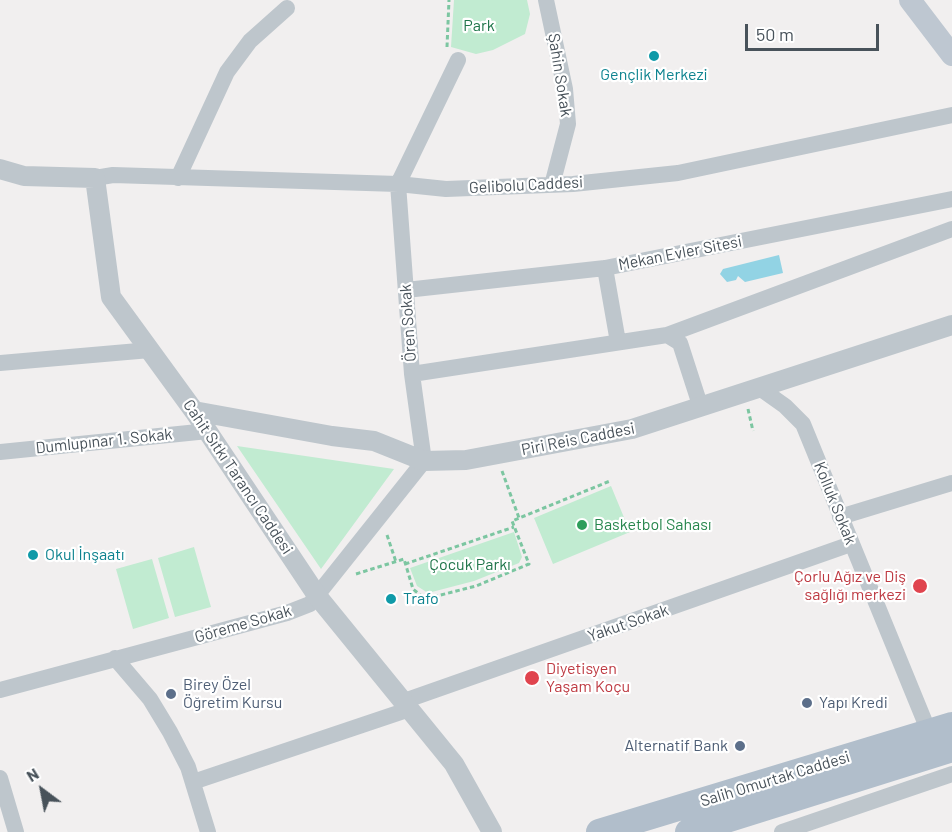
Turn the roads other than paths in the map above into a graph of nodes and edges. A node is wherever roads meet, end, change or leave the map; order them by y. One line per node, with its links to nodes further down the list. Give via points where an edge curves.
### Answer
1 (546, 0): 11 (street, Şahin Sokak, via 565,89 568,124)
2 (910, 0): 4 (main road)
3 (287, 8): 9 (street, via 250,41 227,72)
4 (952, 55)
5 (458, 60): 10 (street)
6 (952, 115): 11 (street, Gelibolu Caddesi, via 678,173)
7 (0, 169): 8 (street, via 24,176)
8 (95, 178): 9 (street, Gelibolu Caddesi); 19 (street, Cahit Sıtkı Tarancı Caddesi, via 111,297)
9 (178, 178): 10 (street, Gelibolu Caddesi)
10 (398, 184): 11 (street, Gelibolu Caddesi, via 446,189); 15 (street, Ören Sokak)
11 (552, 185)
12 (952, 199): 14 (street, Mekan Evler Sitesi)
13 (952, 229): 17 (street)
14 (605, 267): 15 (street, Mekan Evler Sitesi); 18 (street)
15 (406, 290): 21 (street, Ören Sokak)
16 (952, 325): 22 (street, Piri Reis Caddesi)
17 (667, 335): 18 (street); 23 (street, via 680,343)
18 (618, 342): 21 (street)
19 (150, 350): 20 (street); 24 (street, Cahit Sıtkı Tarancı Caddesi)
20 (0, 363)
21 (412, 374): 27 (street, Ören Sokak)
22 (761, 389): 23 (street, Piri Reis Caddesi); 29 (street, Kolluk Sokak, via 803,424)
23 (701, 408): 27 (street, Piri Reis Caddesi, via 632,429 466,460)
24 (195, 411): 25 (street, Cahit Sıtkı Tarancı Caddesi); 27 (street, Piri Reis Caddesi, via 374,441)
25 (208, 431): 26 (street, Dumlupınar 1. Sokak); 31 (street, Cahit Sıtkı Tarancı Caddesi)
26 (0, 452)
27 (424, 461): 31 (street, Göreme Sokak)
28 (952, 483): 29 (street)
29 (840, 517): 30 (street, Kolluk Sokak)
30 (851, 544): 34 (street, Yakut Sokak); 35 (street, Kolluk Sokak)
31 (318, 597): 32 (street, Göreme Sokak, via 287,613); 34 (street, Cahit Sıtkı Tarancı Caddesi)
32 (115, 658): 33 (street, Göreme Sokak); 39 (street, via 150,699)
33 (0, 690)
34 (407, 705): 39 (street, Yakut Sokak); 42 (street, Cahit Sıtkı Tarancı Caddesi, via 454,764)
35 (940, 729): 43 (main road, Salih Omurtak Caddesi)
36 (952, 749): 44 (main road, Salih Omurtak Caddesi)
37 (952, 774): 45 (street)
38 (0, 778): 40 (street)
39 (193, 782): 41 (street)
40 (16, 832)
41 (208, 832)
42 (492, 832)
43 (599, 832)
44 (688, 832)
45 (782, 832)

